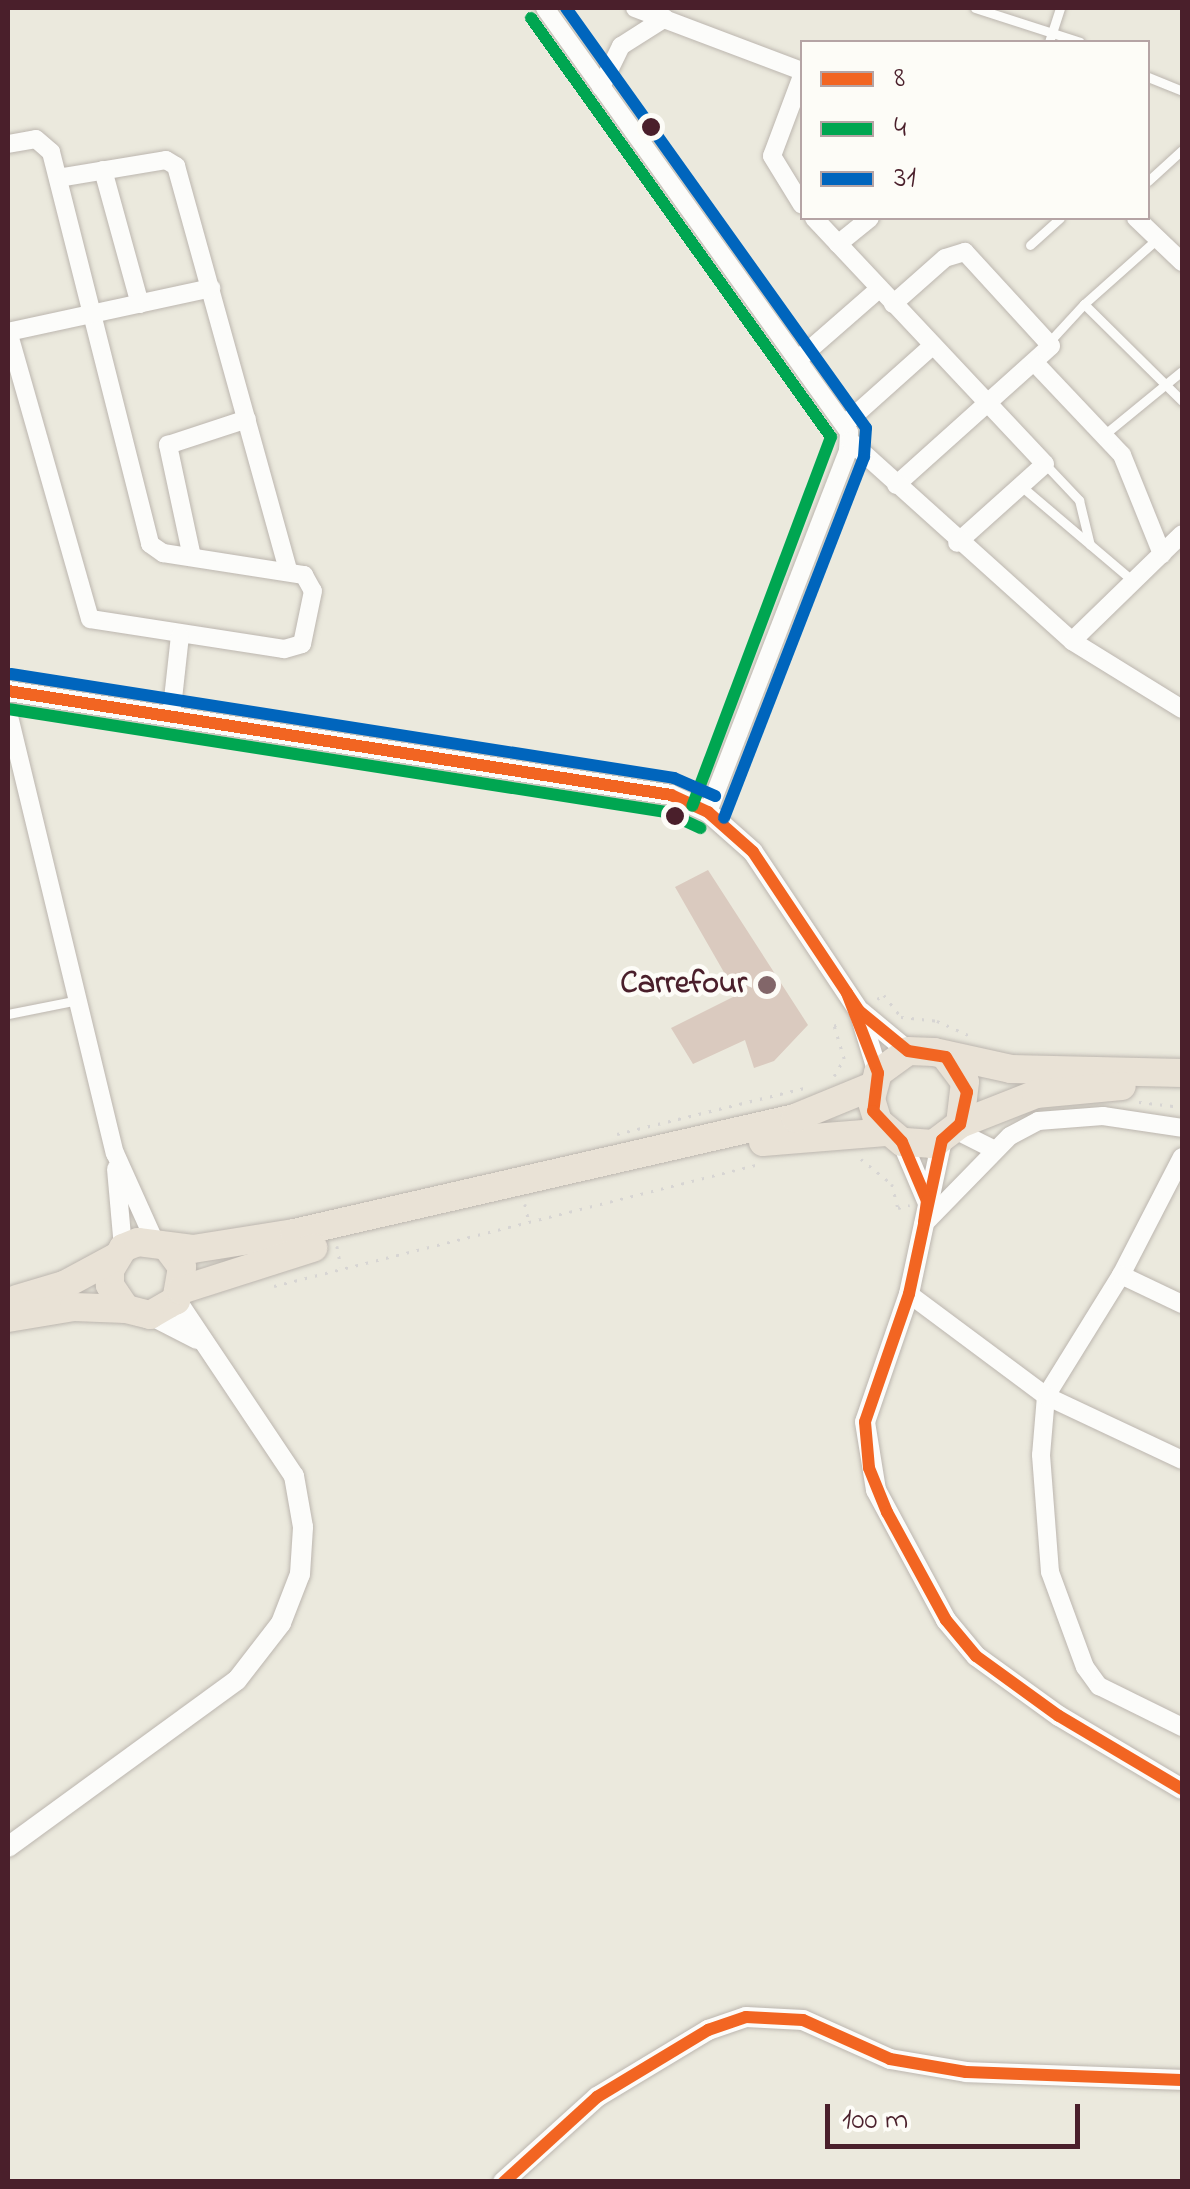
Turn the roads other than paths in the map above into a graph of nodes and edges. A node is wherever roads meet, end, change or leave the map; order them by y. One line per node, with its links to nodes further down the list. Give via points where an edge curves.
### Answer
1 (545, 8): 12 (street)
2 (634, 8): 5 (street)
3 (974, 8): 6 (lane)
4 (1060, 8): 6 (lane)
5 (664, 18): 9 (street); 12 (street, via 621,46)
6 (1053, 30): 7 (lane); 8 (lane)
7 (1050, 40)
8 (1076, 40)
9 (800, 73)
10 (1150, 78): 13 (lane)
11 (800, 79): 19 (street, via 772,156)
12 (601, 87): 37 (street)
13 (1182, 91)
14 (8, 144): 17 (street, via 41,140)
15 (1182, 150): 18 (lane)
16 (103, 170): 17 (street); 28 (street, via 174,163); 30 (street)
17 (58, 178): 33 (street)
18 (1150, 179)
19 (800, 202)
20 (816, 220): 25 (street)
21 (868, 220): 25 (street)
22 (1058, 220): 26 (lane)
23 (1138, 220): 24 (street)
24 (1157, 239): 27 (street); 32 (lane)
25 (838, 244): 29 (street)
26 (1030, 245)
27 (1182, 262)
28 (211, 288): 30 (street); 43 (street)
29 (879, 288): 31 (street); 37 (street)
30 (140, 304): 33 (street)
31 (893, 304): 35 (street, via 945,258 964,252); 36 (street)
32 (1084, 304): 35 (lane); 40 (lane)
33 (90, 314): 34 (street); 52 (street, via 148,538 159,551)
34 (8, 332): 55 (street, via 86,613 102,625)
35 (1049, 342): 38 (street)
36 (932, 346): 42 (street); 44 (street)
37 (800, 358): 44 (street)
38 (1036, 364): 42 (street); 45 (street)
39 (1182, 370): 40 (lane)
40 (1167, 384): 41 (lane); 45 (lane)
41 (1182, 401)
42 (986, 406): 46 (street); 47 (street)
43 (247, 419): 52 (street, via 168,445); 53 (street)
44 (848, 432): 47 (street); 61 (street)
45 (1105, 434): 51 (street)
46 (1045, 464): 48 (street); 50 (lane, via 1079,500)
47 (896, 485): 49 (street)
48 (1020, 486): 49 (street); 50 (lane)
49 (957, 543): 56 (street)
50 (1090, 545): 54 (lane)
51 (1175, 545): 54 (street)
52 (192, 557): 53 (street)
53 (288, 571): 55 (street, via 313,584 306,640 297,648)
54 (1133, 582): 56 (street)
55 (180, 636): 60 (street)
56 (1072, 641): 58 (street)
57 (8, 691): 60 (street)
58 (1182, 708)
59 (8, 712): 62 (street)
60 (170, 716): 61 (street, via 672,794)
61 (708, 812): 63 (street, via 753,852)
62 (78, 1000): 64 (lane); 74 (street)
63 (860, 1010): 65 (street); 68 (street)
64 (8, 1014)
65 (908, 1051): 66 (highway); 68 (highway)
66 (946, 1057): 67 (highway, via 1011,1068); 71 (highway, via 965,1082)
67 (1182, 1074)
68 (876, 1080): 72 (highway, via 874,1111); 78 (highway, via 795,1118 294,1233 220,1247)
69 (1182, 1091): 71 (highway, via 1091,1086 1036,1094)
70 (1182, 1128): 73 (street, via 1103,1116 1038,1122)
71 (952, 1131): 72 (highway); 73 (street); 76 (street)
72 (894, 1137): 76 (street); 82 (highway, via 786,1138 663,1175)
73 (995, 1150): 77 (street)
74 (115, 1154): 78 (street); 79 (street)
75 (1182, 1157): 80 (street)
76 (926, 1201): 77 (street)
77 (923, 1225): 81 (street)
78 (161, 1244): 79 (highway); 82 (highway, via 182,1266)
79 (120, 1252): 83 (highway, via 64,1284); 85 (highway, via 110,1285)
80 (1121, 1276): 84 (street); 88 (street)
81 (908, 1294): 88 (street); 91 (street, via 870,1398 865,1444 876,1490 918,1571 954,1630 992,1670)
82 (179, 1295): 85 (highway); 87 (street)
83 (8, 1301)
84 (1182, 1304)
85 (138, 1312): 86 (highway, via 74,1307); 87 (street)
86 (8, 1318)
87 (197, 1339): 92 (street, via 294,1476 304,1552 292,1598 260,1653 216,1698)
88 (1046, 1396): 89 (street); 90 (street, via 1041,1455 1050,1572 1085,1667 1099,1686)
89 (1182, 1460)
90 (1182, 1727)
91 (1182, 1789)
92 (8, 1847)
93 (1182, 2080): 94 (street, via 966,2072 890,2059 803,2020 746,2017 708,2030 597,2097)
94 (504, 2182)

